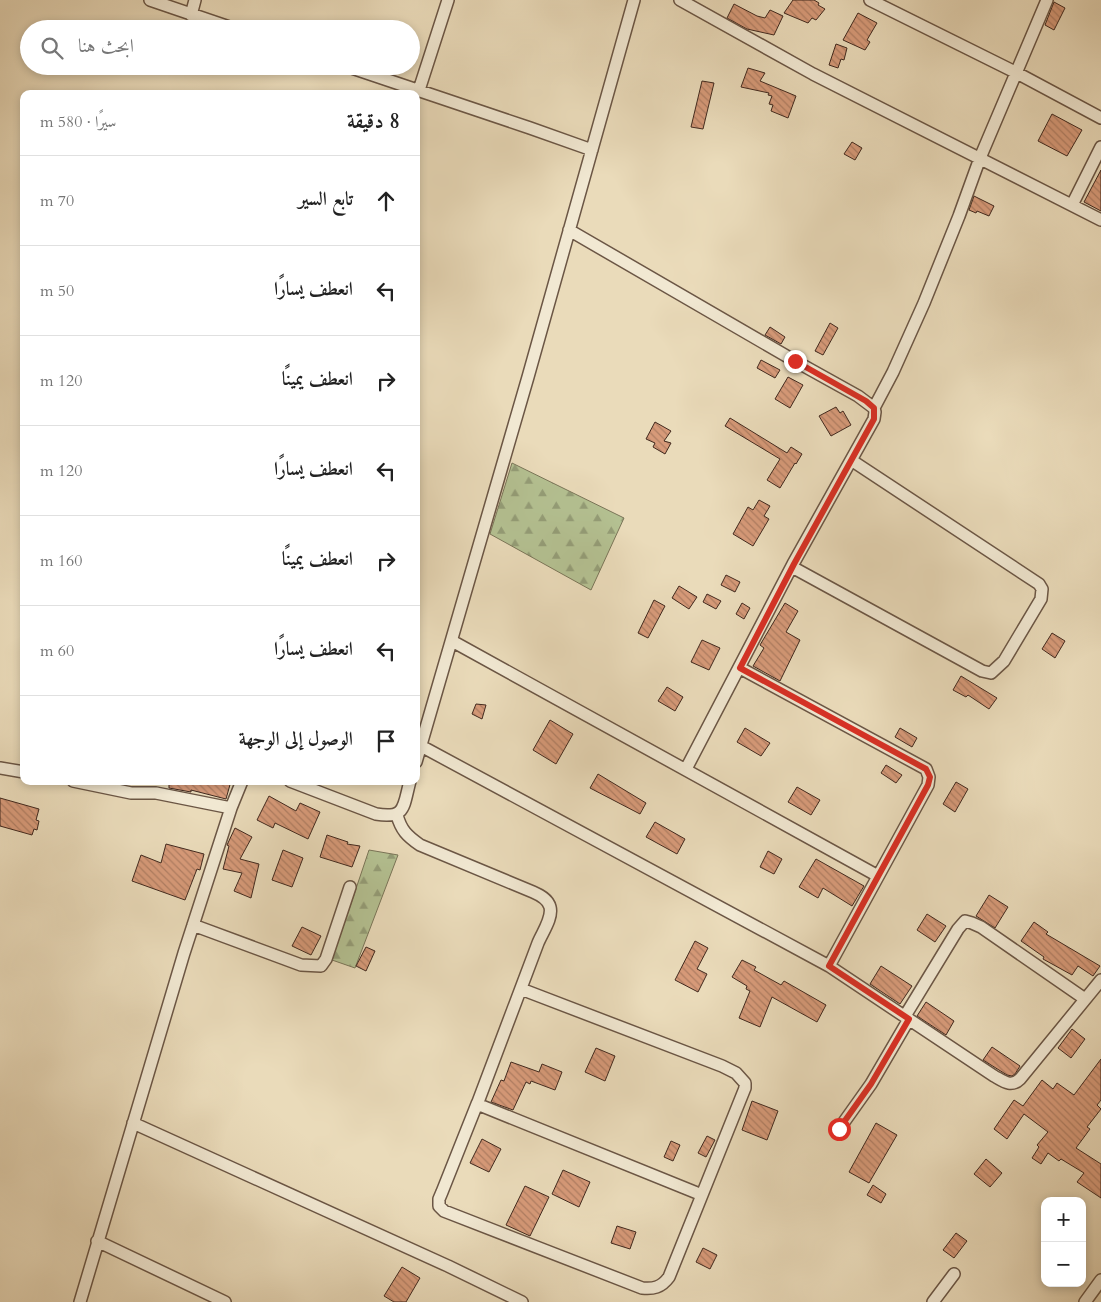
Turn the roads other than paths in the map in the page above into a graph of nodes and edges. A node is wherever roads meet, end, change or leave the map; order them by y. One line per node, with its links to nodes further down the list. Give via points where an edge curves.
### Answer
1 (150, 0): 8 (street)
2 (195, 0): 8 (street)
3 (448, 0): 12 (street)
4 (634, 0): 16 (street)
5 (680, 0): 17 (street, via 813,74)
6 (870, 0): 10 (street)
7 (1048, 0): 10 (street)
8 (191, 14): 9 (street)
9 (208, 20)
10 (1017, 73): 14 (street); 17 (street)
11 (373, 75): 12 (street)
12 (419, 90)
13 (420, 90): 16 (street)
14 (1101, 118)
15 (1101, 147): 18 (street)
16 (592, 150): 20 (street)
17 (980, 158): 18 (street); 21 (street, via 924,303)
18 (1072, 205): 19 (street)
19 (1101, 220)
20 (569, 230): 21 (street); 24 (street)
21 (874, 408): 22 (street, via 874,419)
22 (851, 460): 23 (street); 23 (street, via 1039,584 1041,599 1004,661 991,673)
23 (792, 567): 25 (street)
24 (452, 641): 26 (street); 29 (street)
25 (740, 668): 29 (street); 37 (street, via 926,769 930,777 928,785)
26 (421, 746): 27 (street); 40 (street)
27 (420, 749)
28 (0, 768): 30 (street)
29 (686, 769): 37 (street)
30 (20, 771)
31 (92, 785): 35 (street, via 131,793 156,793)
32 (240, 785): 35 (street)
33 (300, 785): 36 (street, via 376,814)
34 (409, 785): 36 (street)
35 (231, 808): 39 (street)
36 (397, 815): 42 (street, via 401,829 420,845 533,892 547,902 550,915)
37 (878, 876): 40 (street)
38 (350, 887): 39 (street, via 326,959 320,966 301,965)
39 (193, 925): 46 (street)
40 (829, 966): 44 (street)
41 (1101, 980): 43 (street)
42 (521, 989): 45 (street); 48 (street, via 722,1066 740,1077 745,1088)
43 (1085, 999): 44 (street, via 1024,1074 1011,1084); 44 (street, via 981,927 965,921)
44 (907, 1017): 47 (street, via 871,1084)
45 (477, 1104): 48 (street); 48 (street, via 439,1199 444,1211 642,1288 653,1289 669,1277)
46 (133, 1123): 49 (street); 54 (street)
47 (839, 1129)
48 (702, 1195)
49 (98, 1242): 52 (street); 53 (street)
50 (954, 1274): 55 (street)
51 (1101, 1280): 56 (street)
52 (80, 1302)
53 (225, 1302)
54 (522, 1302)
55 (933, 1302)
56 (1085, 1302)

